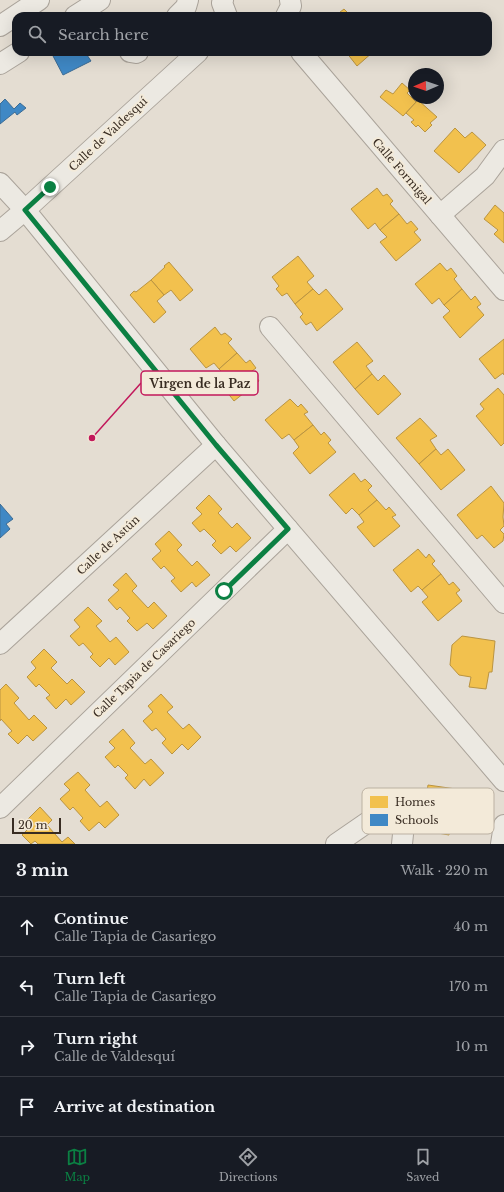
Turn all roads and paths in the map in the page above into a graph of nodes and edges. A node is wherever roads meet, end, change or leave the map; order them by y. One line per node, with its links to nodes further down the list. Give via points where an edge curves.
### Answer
1 (188, 0): 6 (street, via 186,7)
2 (223, 0): 7 (street)
3 (290, 0): 8 (street)
4 (100, 6): 5 (street)
5 (85, 12)
6 (180, 12)
7 (225, 12)
8 (288, 12)
9 (12, 19): 10 (street)
10 (0, 26)
11 (194, 56): 15 (street, Calle de Valdesquí)
12 (303, 56): 16 (street, Calle Formigal)
13 (504, 150): 16 (street, via 485,176)
14 (0, 183): 15 (street)
15 (25, 210): 17 (street, Calle de Valdesquí); 20 (street)
16 (440, 215): 18 (street, Calle Formigal)
17 (0, 231)
18 (504, 290)
19 (270, 327): 22 (street)
20 (216, 445): 21 (street); 23 (street, Calle de Astún)
21 (288, 529): 24 (street); 25 (street, Calle Tapia de Casariego)
22 (504, 603)
23 (0, 644)
24 (504, 781)
25 (0, 808)
26 (504, 825): 31 (street)
27 (362, 826): 29 (street)
28 (403, 834): 30 (street)
29 (336, 844)
30 (402, 844)
31 (501, 844)

